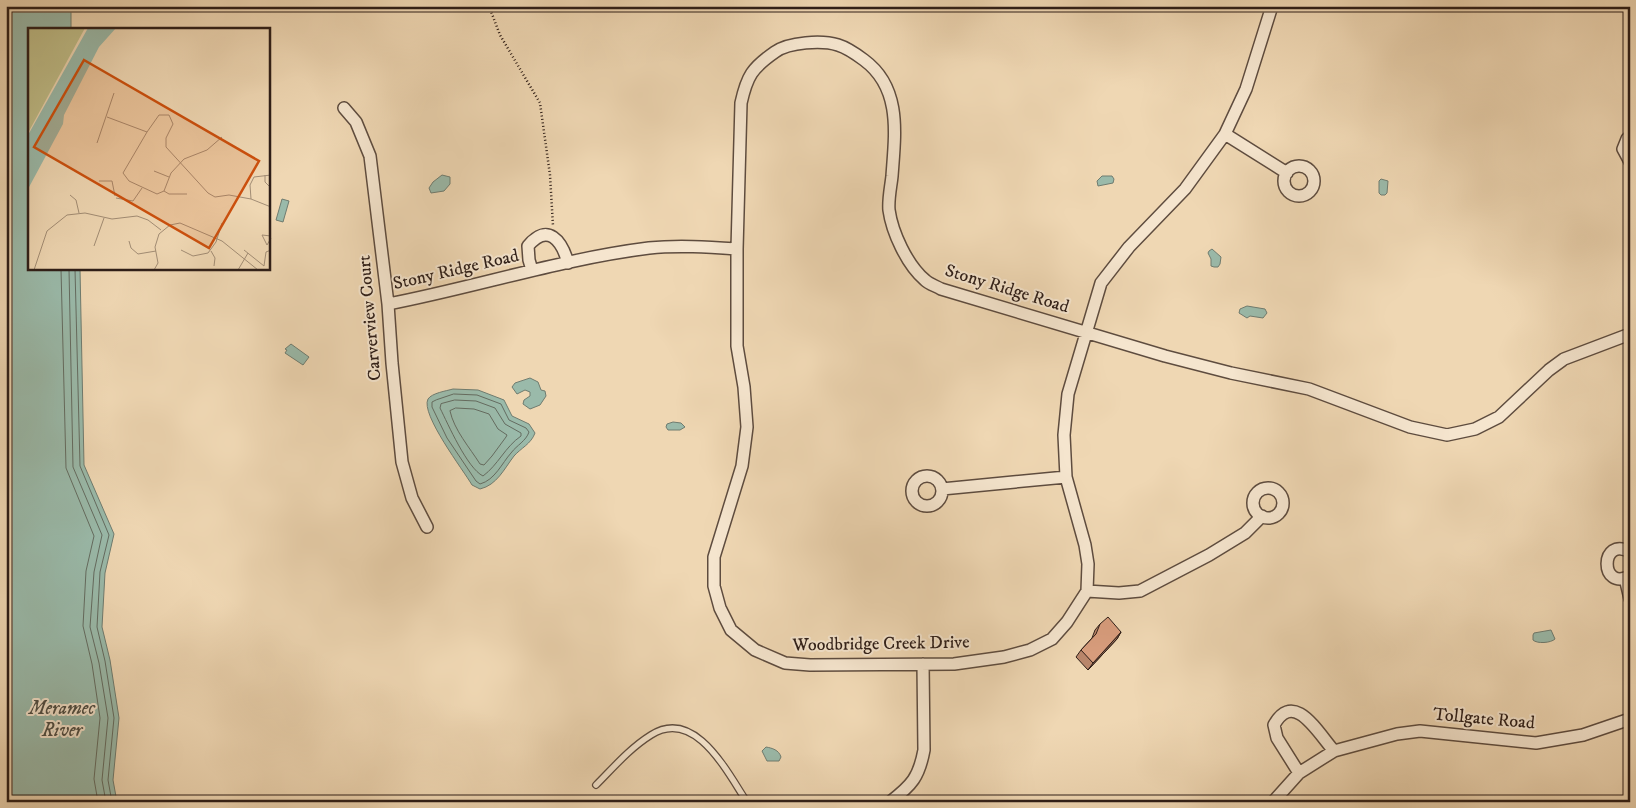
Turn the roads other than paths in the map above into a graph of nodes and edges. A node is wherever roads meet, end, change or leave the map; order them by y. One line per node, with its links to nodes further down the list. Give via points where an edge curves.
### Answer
1 (1272, 6): 3 (street, via 1246,89)
2 (344, 108): 10 (street, Carverview Court, via 356,122 370,156)
3 (1225, 134): 6 (street); 11 (street, via 1185,189 1101,283)
4 (1630, 136): 5 (street, via 1623,149)
5 (1630, 162)
6 (1287, 173)
7 (737, 249): 8 (street, Stony Ridge Road, via 651,248); 11 (street, Stony Ridge Road, via 741,104 746,82 756,67 778,50 816,42 831,43 844,47 870,64 887,86 895,126 889,209 902,248 925,280 961,296); 21 (street, Woodbridge Creek Drive, via 737,346 747,427 742,466 714,557 714,586 720,608 731,630 755,650 785,663)
8 (568, 263): 9 (street, Stony Ridge Road); 9 (street, Stony Ridge Road, via 562,246 546,234 536,237 528,246)
9 (532, 270): 10 (street, Stony Ridge Road, via 442,294)
10 (388, 304): 16 (street, Carverview Court, via 402,462 412,498)
11 (1086, 332): 12 (street, Stony Ridge Road, via 1231,373 1308,389 1410,427 1447,435 1475,429 1499,416 1564,359); 13 (street, via 1068,394 1064,435)
12 (1630, 334)
13 (1066, 477): 14 (street); 19 (street, via 1085,545)
14 (942, 489)
15 (1262, 516): 19 (street, via 1245,533 1210,555 1140,591)
16 (427, 527)
17 (1630, 552): 18 (street, via 1615,550 1606,561 1610,574 1619,579)
18 (1627, 577): 20 (street)
19 (1087, 591): 21 (street, Woodbridge Creek Drive, via 1052,639 1030,650 954,664)
20 (1630, 598)
21 (923, 664): 27 (street, via 922,762 911,785)
22 (1630, 719): 23 (street, Tollgate Road, via 1584,735 1536,743 1420,731)
23 (1334, 751): 24 (street, Tollgate Road); 24 (street, via 1300,712 1284,712 1274,725 1277,738)
24 (1299, 773): 28 (street, Tollgate Road)
25 (596, 785): 26 (lane, via 652,734 684,729 707,745)
26 (747, 802)
27 (890, 802)
28 (1273, 802)

